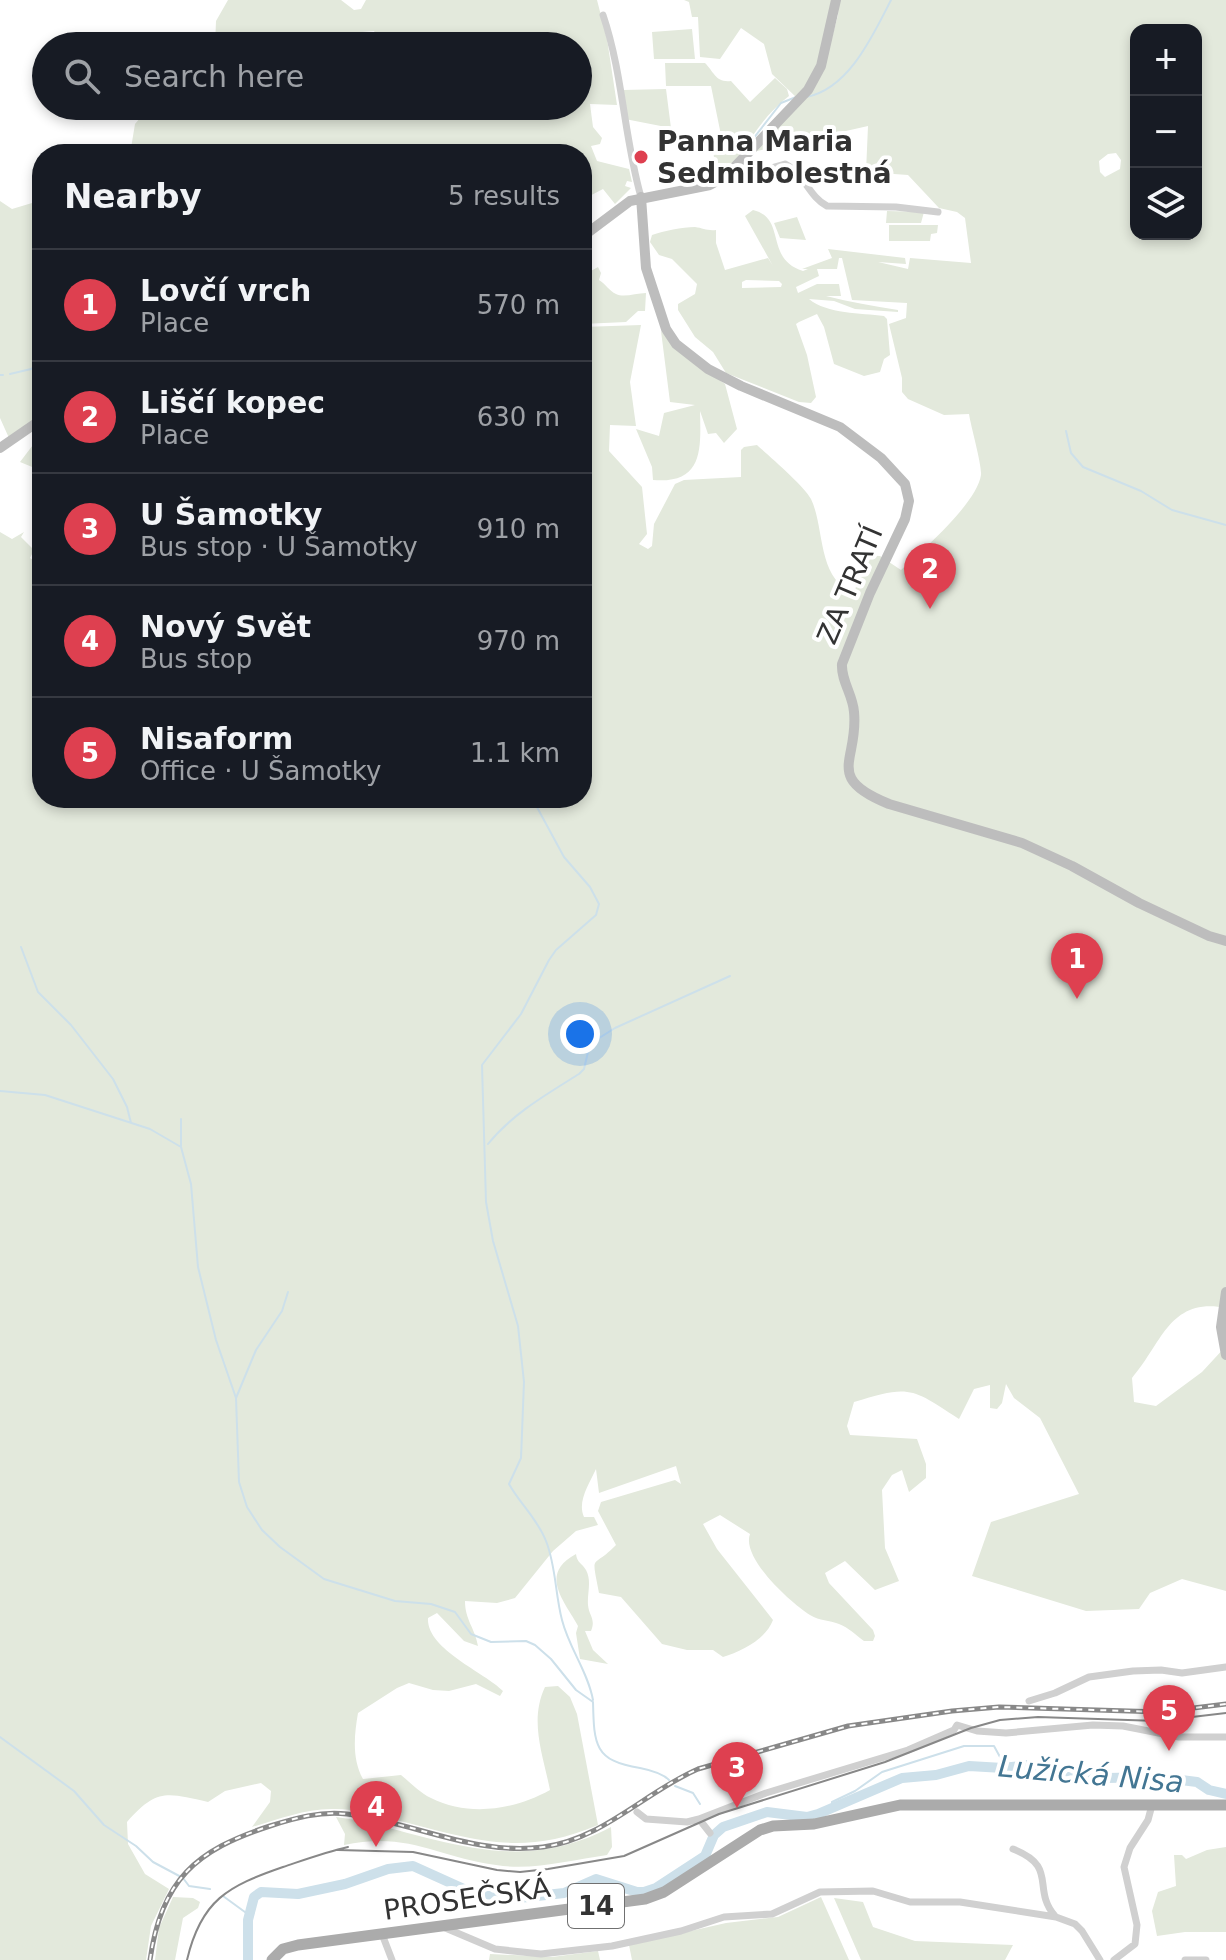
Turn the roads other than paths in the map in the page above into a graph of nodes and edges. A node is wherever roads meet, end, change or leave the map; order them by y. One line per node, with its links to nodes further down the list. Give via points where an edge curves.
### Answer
1 (836, 0): 3 (street, via 821,66 808,90)
2 (603, 15): 4 (street, via 614,48)
3 (715, 183): 4 (street); 5 (street, via 785,164 827,206)
4 (641, 197): 6 (street); 9 (street, ZA TRATÍ, via 646,268 671,338 708,369 840,427 905,484 905,519 842,664 855,717 848,771 858,787 918,814 1022,843)
5 (938, 212)
6 (592, 229)
7 (32, 426): 8 (street)
8 (0, 448)
9 (1226, 941)
10 (1226, 1292): 11 (street, via 1221,1327)
11 (1226, 1355)
12 (1226, 1667): 13 (street, via 1089,1677)
13 (1029, 1701)
14 (1226, 1737): 18 (street, via 1179,1737 1108,1725 1006,1733 957,1725 908,1750)
15 (1152, 1805): 16 (main road, PROSEČSKÁ / 14); 22 (main road, PROSEČSKÁ / 14, via 900,1805 814,1824 773,1826 749,1835 657,1896); 27 (street, via 1124,1867 1137,1925 1135,1944)
16 (1226, 1805)
17 (637, 1812): 18 (street, via 646,1819)
18 (699, 1819): 19 (street)
19 (710, 1833)
20 (1013, 1849): 21 (street, via 1039,1866 1045,1900)
21 (1056, 1917): 22 (street, via 834,1890 772,1914 724,1917 612,1946 541,1954 495,1949); 26 (street, via 1075,1924)
22 (441, 1926): 23 (main road, PROSEČSKÁ / 14)
23 (382, 1934): 24 (main road, PROSEČSKÁ / 14, via 289,1947); 25 (street)
24 (272, 1960)
25 (392, 1960)
26 (1100, 1960)
27 (1114, 1960)
28 (1185, 1960): 29 (street)
29 (1206, 1960)

